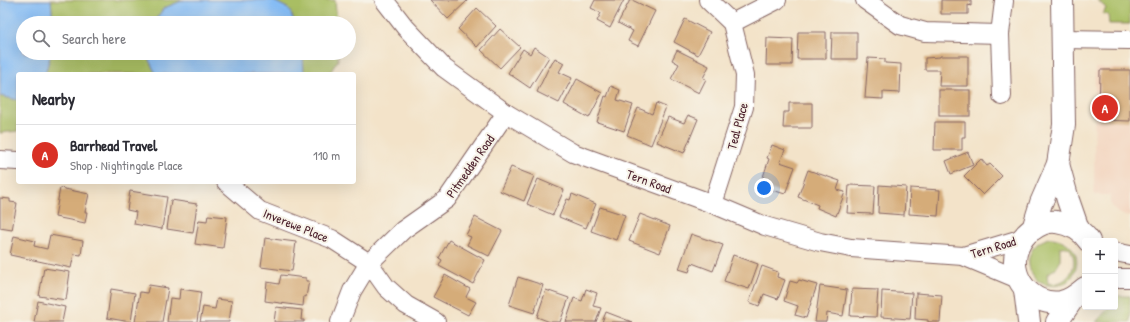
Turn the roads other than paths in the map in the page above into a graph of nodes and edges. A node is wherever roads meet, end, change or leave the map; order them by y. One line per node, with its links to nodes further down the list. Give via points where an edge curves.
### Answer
1 (384, 0): 12 (street, Tern Road, via 404,27 444,68)
2 (708, 0): 7 (street)
3 (777, 0): 7 (street)
4 (865, 0): 8 (street, via 900,25 925,32)
5 (1004, 0): 8 (street)
6 (1062, 0): 9 (street)
7 (732, 23): 17 (street, Teal Place, via 745,75 744,107)
8 (1000, 34): 11 (street)
9 (1062, 39): 10 (street); 15 (street, via 1064,125)
10 (1130, 40)
11 (1002, 96)
12 (506, 113): 17 (street, Tern Road, via 573,153); 23 (street, Pitmedden Road, via 447,199 403,230)
13 (0, 160): 14 (street)
14 (16, 160)
15 (1058, 164): 18 (street); 19 (street, via 1068,200)
16 (228, 184): 23 (street, Inverewe Place, via 260,211 332,239)
17 (713, 204): 22 (street, Tern Road, via 766,226 820,242 851,248)
18 (1028, 233): 19 (street, via 1040,224 1053,222 1066,224); 22 (street, Tern Road); 26 (street, via 1020,241 1015,253 1014,266)
19 (1083, 235)
20 (1118, 253): 21 (street)
21 (1130, 255)
22 (963, 256): 26 (street, Tern Road)
23 (369, 263): 28 (street, Pitmedden Road, via 352,291); 29 (street, via 386,287 406,305)
24 (1118, 278): 25 (street)
25 (1130, 278)
26 (1022, 284): 27 (street, via 1036,298 1048,302 1062,302); 30 (street)
27 (1080, 293): 31 (street)
28 (340, 322)
29 (436, 322)
30 (1029, 322)
31 (1057, 322)

